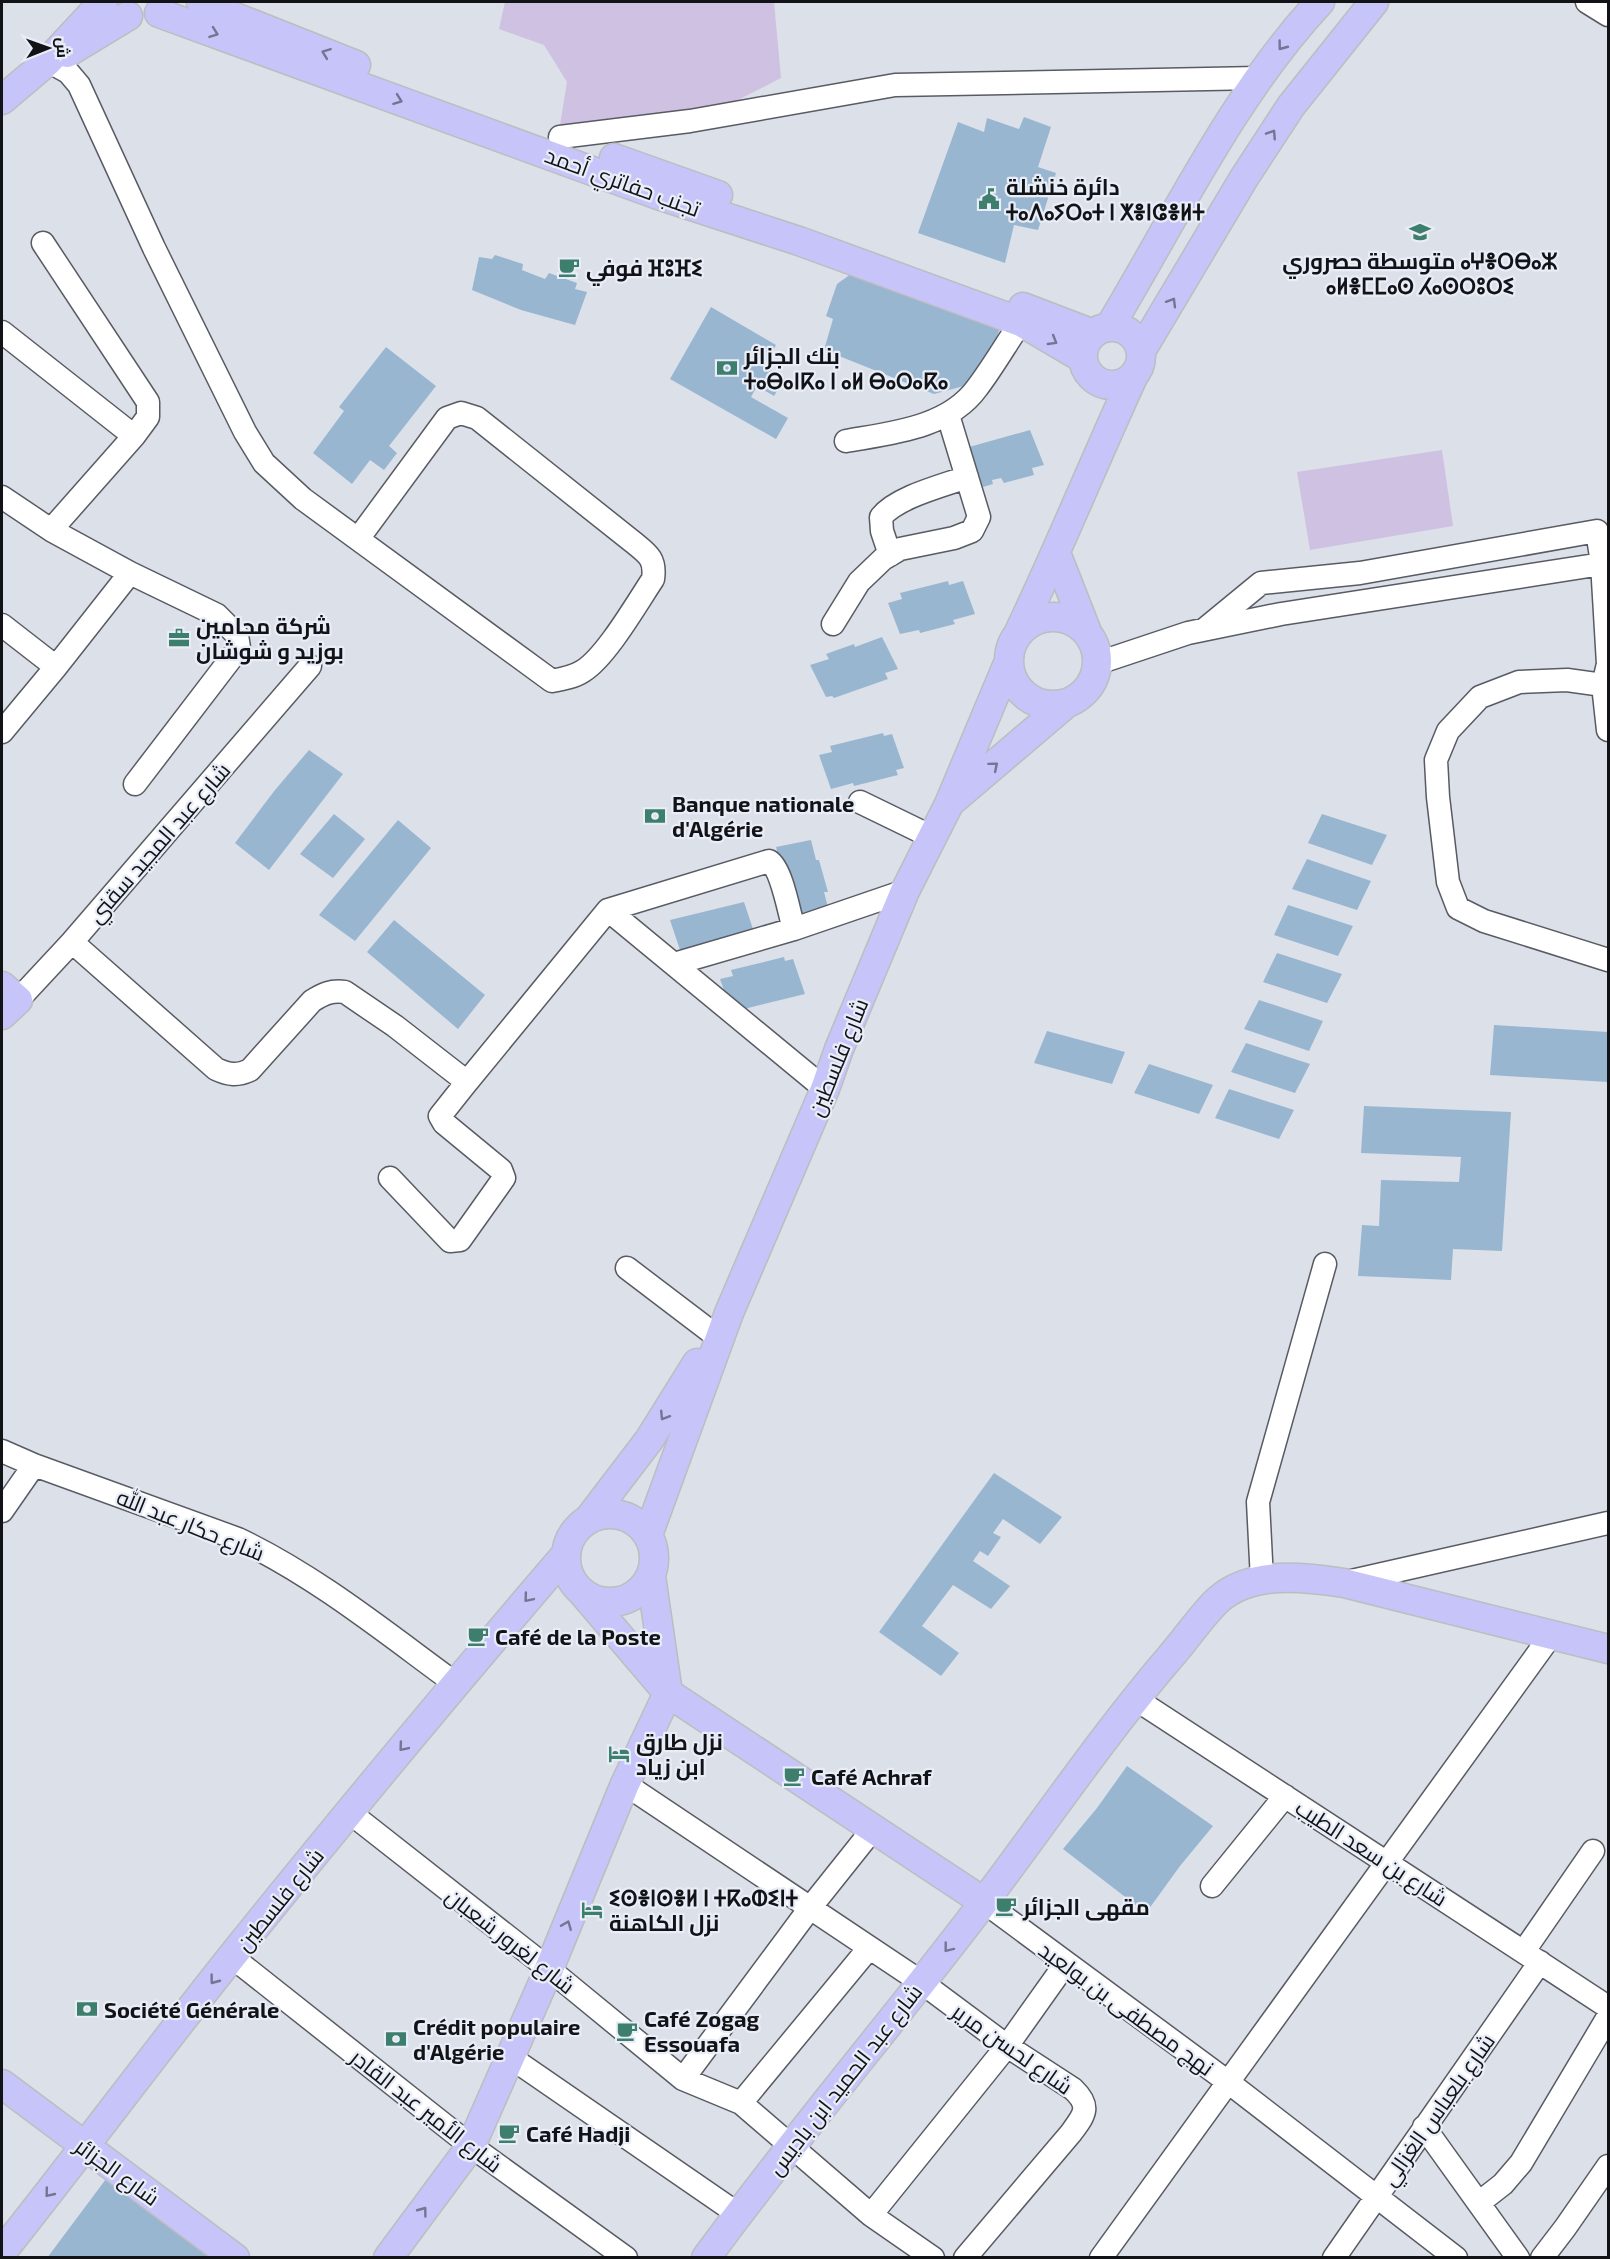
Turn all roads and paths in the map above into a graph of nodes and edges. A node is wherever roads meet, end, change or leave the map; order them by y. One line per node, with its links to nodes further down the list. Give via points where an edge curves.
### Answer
1 (103, 2): 9 (main road)
2 (1320, 2): 10 (main road, one-way to 10)
3 (1374, 2): 17 (main road, one-way to 3, via 1244,178 1285,115)
4 (1587, 2): 8 (street)
5 (219, 5): 12 (main road, تجنب حفاتري أحمد, one-way to 5, via 349,62)
6 (164, 7): 7 (main road, via 138,19); 14 (main road, تجنب حفاتري أحمد, one-way to 14, via 658,195)
7 (121, 9): 9 (main road, via 77,49)
8 (1608, 15)
9 (48, 61): 11 (main road); 26 (street, via 68,72 79,85 154,248 264,463 303,499)
10 (1258, 78): 12 (street, via 894,86 690,122); 16 (main road)
11 (2, 100)
12 (560, 137): 16 (main road, تجنب حفاتري أحمد, via 807,226)
13 (43, 243): 20 (street, via 148,402 148,417)
14 (1021, 322): 16 (main road, تجنب حفاتري أحمد, one-way to 16); 19 (street, via 976,390)
15 (2, 332): 20 (street)
16 (1094, 339): 17 (main road, via 1126,330 1134,336); 18 (main road, via 1090,375)
17 (1137, 364): 18 (main road, via 1124,383); 22 (main road)
18 (1104, 384): 22 (main road)
19 (948, 415): 21 (street); 23 (street)
20 (134, 436): 25 (street)
21 (846, 441)
22 (1094, 463): 27 (main road)
23 (967, 477): 28 (street, via 886,510 881,517 882,531); 28 (street, via 979,517 972,531)
24 (2, 497): 25 (street)
25 (51, 530): 30 (street)
26 (358, 539): 26 (street, via 552,681 570,678 597,661 653,579 654,565 638,546 477,418 461,412 447,418)
27 (1056, 554): 34 (main road); 35 (main road)
28 (890, 555): 31 (street, via 858,582)
29 (1605, 563): 33 (street); 33 (street, via 1597,531 1360,573 1261,583); 40 (street)
30 (130, 573): 38 (street); 44 (street, via 217,615 237,636 239,648)
31 (833, 624)
32 (2, 625): 38 (street)
33 (1205, 629): 37 (street)
34 (1019, 632): 35 (main road, via 1029,623 1053,616 1077,623); 36 (main road)
35 (1087, 632): 37 (main road)
36 (1009, 661): 41 (main road, via 1014,681 1028,697 1040,703); 46 (main road, شارع فلسطين)
37 (1098, 663): 41 (main road, via 1089,688)
38 (56, 666): 43 (street)
39 (310, 666): 51 (street, شارع عبد المجيد سقني)
40 (1606, 671): 42 (street); 52 (street, via 1567,680 1519,682 1480,697 1448,731 1437,760 1437,797 1448,882 1458,908 1484,921)
41 (1067, 703): 46 (main road, one-way to 41)
42 (1608, 730)
43 (2, 732)
44 (135, 784)
45 (860, 802): 47 (street)
46 (949, 804): 47 (main road, شارع فلسطين)
47 (932, 837): 48 (main road, شارع فلسطين)
48 (905, 891): 50 (street); 56 (main road, شارع فلسطين)
49 (608, 910): 50 (street, via 769,861 783,888); 53 (street); 55 (street)
50 (794, 929): 53 (street)
51 (72, 942): 54 (street, شارع عبد المجيد سقني); 55 (street, via 225,1073 250,1070 312,1001 336,990 395,1026)
52 (1608, 960)
53 (674, 963): 56 (street)
54 (7, 1000)
55 (467, 1082): 57 (street, via 440,1116 501,1170 504,1178 460,1240 450,1241)
56 (825, 1089): 60 (main road, شارع فلسطين)
57 (390, 1178)
58 (1325, 1264): 69 (street, via 1258,1502)
59 (627, 1268): 60 (street)
60 (721, 1329): 64 (main road, شارع فلسطين, one-way to 64, via 649,1440); 66 (main road, شارع فلسطين)
61 (2, 1451): 62 (street, شارع حكار عبد الله)
62 (34, 1465): 63 (street); 74 (street, شارع حكار عبد الله, via 161,1509 264,1551)
63 (2, 1511)
64 (588, 1520): 66 (main road, via 614,1514 628,1518); 67 (main road, via 577,1529)
65 (1608, 1523): 70 (street)
66 (648, 1535): 68 (main road, via 654,1548)
67 (566, 1554): 71 (main road, via 572,1581); 74 (main road, شارع فلسطين, one-way to 74)
68 (651, 1576): 71 (main road, via 633,1597 620,1602 606,1603); 75 (main road)
69 (1262, 1580): 70 (main road, شارع عبد الحميد ابن باديس, via 1309,1578); 76 (main road, شارع عبد الحميد ابن باديس, via 1219,1599)
70 (1344, 1583): 72 (main road, شارع عبد الحميد ابن باديس)
71 (581, 1592): 75 (main road, نهج مصطفى بن بولعيد)
72 (1552, 1634): 73 (main road, شارع عبد الحميد ابن باديس); 82 (street)
73 (1608, 1649)
74 (456, 1684): 79 (main road, شارع فلسطين, one-way to 79)
75 (668, 1693): 77 (main road); 80 (main road, نهج مصطفى بن بولعيد)
76 (1134, 1698): 78 (street, شارع بن سعد الطيب); 84 (main road, شارع عبد الحميد ابن باديس)
77 (625, 1784): 85 (street, شارع لحسن مرير); 90 (main road, one-way to 77)
78 (1285, 1796): 82 (street, شارع بن سعد الطيب); 83 (street)
79 (349, 1812): 88 (main road, شارع فلسطين); 90 (street, شارع لغرور شعبان)
80 (873, 1829): 84 (main road, نهج مصطفى بن بولعيد); 85 (street)
81 (1593, 1851): 87 (street, شارع بلعباس الغزالي)
82 (1387, 1862): 87 (street, شارع بن سعد الطيب); 97 (street)
83 (1212, 1886)
84 (984, 1902): 89 (street, نهج مصطفى بن بولعيد); 91 (main road, شارع عبد الحميد ابن باديس, one-way to 91)
85 (810, 1908): 86 (street, شارع لحسن مرير); 96 (street)
86 (869, 1948): 91 (street, شارع لحسن مرير); 99 (street)
87 (1532, 1956): 92 (street, شارع بن سعد الطيب); 100 (street, شارع بلعباس الغزالي)
88 (232, 1957): 102 (street, شارع الأمير عبد القادر); 103 (main road, شارع فلسطين, one-way to 103)
89 (1066, 1963): 94 (street); 97 (street, نهج مصطفى بن بولعيد)
90 (549, 1969): 95 (main road); 96 (street, شارع لغرور شعبان)
91 (921, 1982): 94 (street, شارع لحسن مرير); 101 (main road, شارع عبد الحميد ابن باديس)
92 (1608, 2007)
93 (1608, 2017): 106 (street, via 1521,2163)
94 (1007, 2046): 108 (street); 115 (street, شارع لحسن مرير, via 1073,2089 1084,2103 1085,2114)
95 (510, 2057): 102 (main road); 107 (street)
96 (683, 2079): 99 (street, شارع لغرور شعبان)
97 (1228, 2082): 105 (street, نهج مصطفى بن بولعيد); 116 (street)
98 (2, 2084): 103 (main road, شارع الجزائر)
99 (741, 2103): 101 (street, شارع لغرور شعبان)
100 (1424, 2127): 105 (street, شارع بلعباس الغزالي); 106 (street)
101 (791, 2145): 107 (main road, شارع عبد الحميد ابن باديس); 108 (street, شارع لغرور شعبان)
102 (471, 2146): 111 (main road, one-way to 102); 112 (street, شارع الأمير عبد القادر)
103 (86, 2147): 109 (main road, شارع فلسطين, one-way to 109); 110 (main road, شارع الجزائر)
104 (1608, 2166): 120 (street)
105 (1376, 2196): 117 (street, شارع بلعباس الغزالي); 118 (street, نهج مصطفى بن بولعيد)
106 (1480, 2202): 119 (street)
107 (738, 2214): 113 (main road, شارع عبد الحميد ابن باديس)
108 (871, 2215): 114 (street, شارع لغرور شعبان)
109 (2, 2252)
110 (235, 2258)
111 (388, 2258)
112 (626, 2258)
113 (706, 2258)
114 (933, 2258)
115 (966, 2258)
116 (1101, 2258)
117 (1334, 2258)
118 (1456, 2258)
119 (1518, 2258)
120 (1542, 2258)

